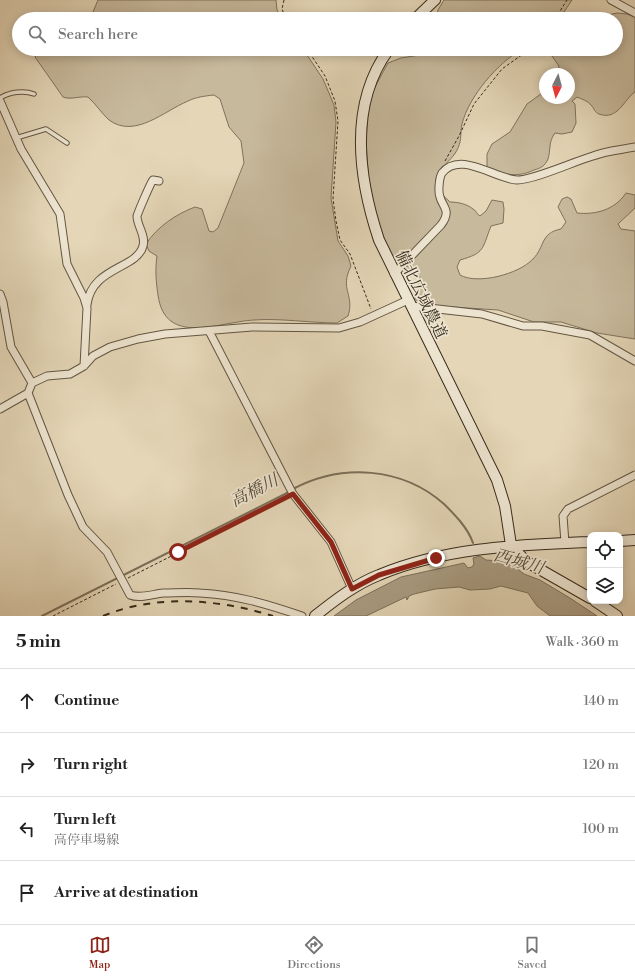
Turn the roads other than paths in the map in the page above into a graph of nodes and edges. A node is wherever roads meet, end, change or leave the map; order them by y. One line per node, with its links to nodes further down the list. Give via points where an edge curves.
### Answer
1 (435, 0): 3 (street)
2 (611, 0): 4 (street)
3 (422, 12)
4 (635, 13)
5 (384, 56): 13 (street, 備北広域農道, via 367,88 361,114 361,138 369,208)
6 (34, 94): 7 (lane, via 22,91)
7 (0, 98)
8 (0, 101): 9 (street)
9 (15, 138): 10 (lane, via 46,129); 16 (street, via 57,208 67,264)
10 (67, 143)
11 (635, 147): 13 (street, via 594,155 517,180 463,165 449,167 441,174 439,196 446,212 445,218)
12 (159, 181): 16 (street, via 153,180 150,184 137,216 143,238 142,248 134,258 111,271 94,285)
13 (394, 274): 15 (street, 備北広域農道)
14 (0, 294): 20 (street, via 11,348)
15 (410, 303): 17 (street, via 348,326 329,330 252,327); 18 (street, via 482,314 523,326 542,326 590,335); 28 (street, 備北広域農道, via 497,480)
16 (87, 308): 19 (street)
17 (209, 331): 19 (street, via 138,339 110,347 93,356); 29 (street, via 292,492 331,542)
18 (635, 361)
19 (84, 366): 20 (street, via 70,374 47,376)
20 (32, 383): 21 (street)
21 (28, 393): 22 (street); 32 (street, via 68,495 84,527 107,552 130,595 231,595 252,599)
22 (0, 409)
23 (635, 475): 27 (street, via 568,509 563,516)
24 (635, 540): 25 (street)
25 (623, 541)
26 (587, 542): 27 (street)
27 (565, 543): 28 (street)
28 (512, 545): 29 (street, via 461,552 411,564 379,575); 30 (street, via 527,562)
29 (352, 589): 33 (street)
30 (587, 596)
31 (600, 604): 34 (street)
32 (302, 616)
33 (315, 616)
34 (618, 616)

